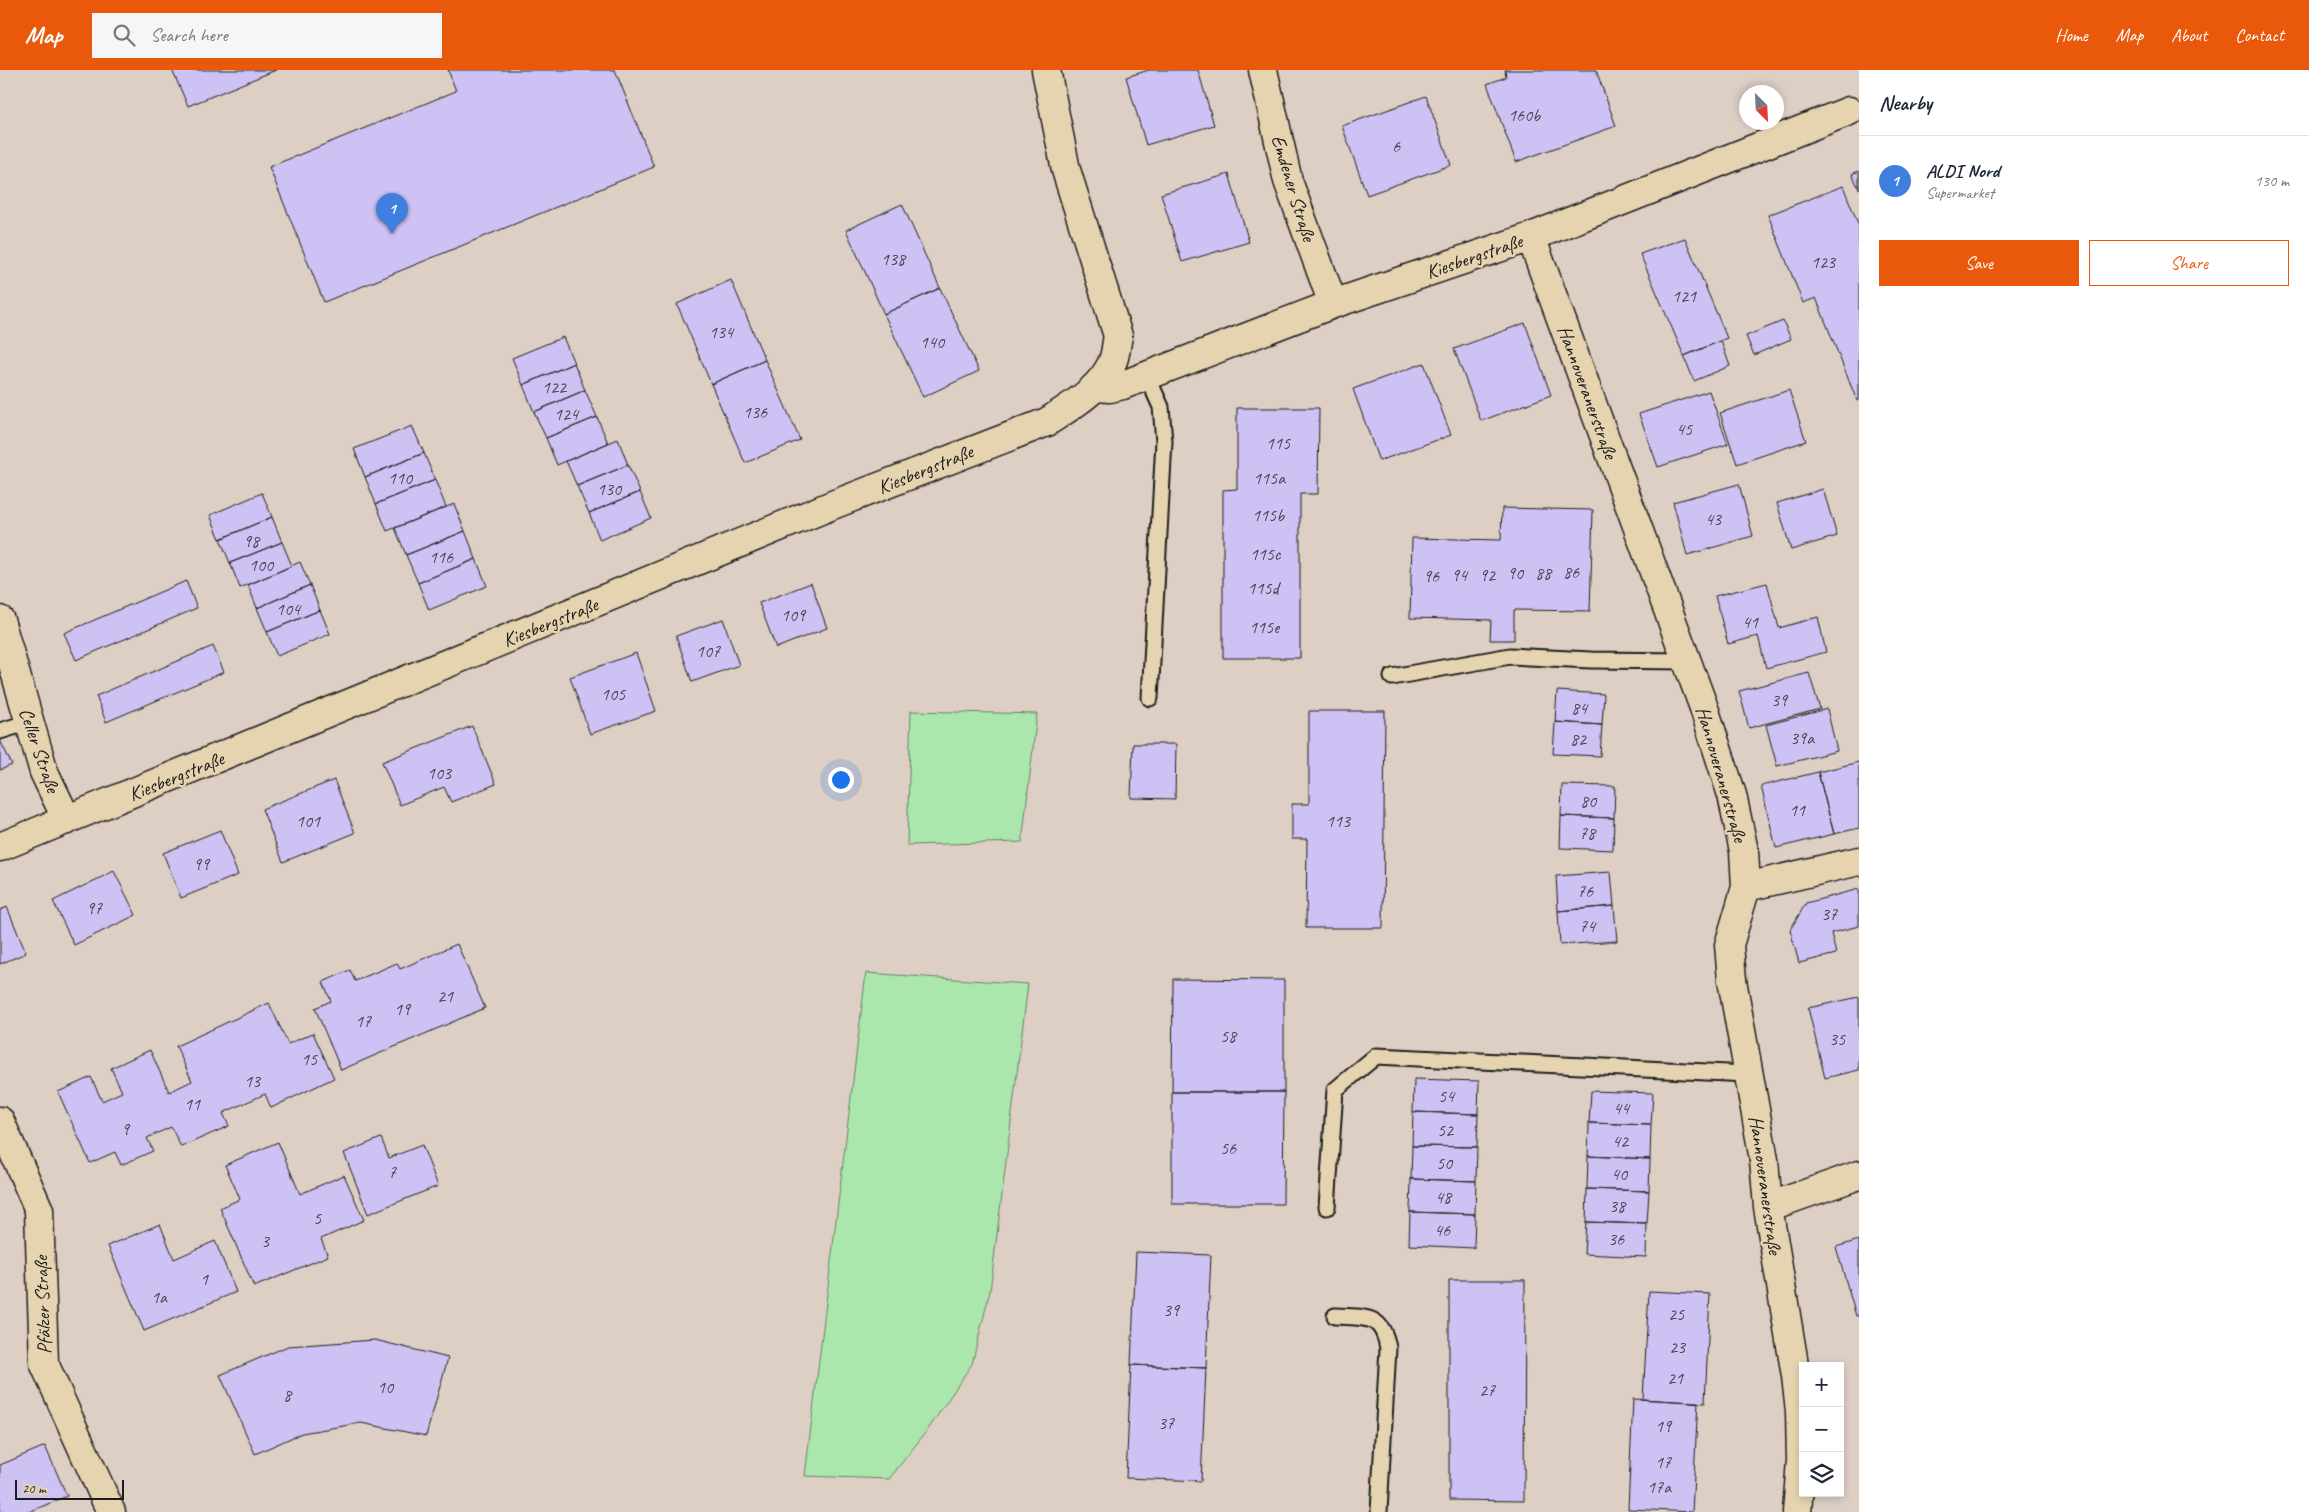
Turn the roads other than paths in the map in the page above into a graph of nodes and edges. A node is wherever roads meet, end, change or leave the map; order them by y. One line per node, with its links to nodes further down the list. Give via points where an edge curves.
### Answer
1 (1046, 70): 7 (street, Kiesbergstraße, via 1066,170 1118,336 1113,361)
2 (1263, 70): 5 (street, Emdener Straße, via 1288,181)
3 (1849, 112): 4 (street, Kiesbergstraße)
4 (1532, 237): 5 (street, Kiesbergstraße); 9 (street, Hannoveranerstraße)
5 (1333, 304): 6 (street, Kiesbergstraße)
6 (1147, 376): 7 (street, Kiesbergstraße, via 1110,388); 11 (lane, via 1161,407 1164,441)
7 (1095, 387): 14 (street, Kiesbergstraße, via 1046,422 835,504)
8 (0, 620): 12 (street, Celler Straße)
9 (1687, 661): 10 (lane, via 1510,656); 17 (street, Hannoveranerstraße, via 1732,796 1744,851)
10 (1392, 677)
11 (1150, 698)
12 (30, 722): 13 (lane); 14 (street, Celler Straße, via 44,772)
13 (0, 730)
14 (67, 820): 15 (street, Kiesbergstraße)
15 (0, 847)
16 (1859, 861): 17 (street)
17 (1746, 887): 18 (street, Hannoveranerstraße, via 1729,945)
18 (1748, 1074): 21 (lane, via 1376,1056 1335,1090); 22 (street, Hannoveranerstraße, via 1764,1160)
19 (0, 1121): 24 (street, Pfälzer Straße, via 39,1210 44,1362)
20 (1859, 1175): 22 (street)
21 (1327, 1207)
22 (1768, 1207): 26 (street, Hannoveranerstraße, via 1800,1412)
23 (1336, 1316): 25 (lane, via 1370,1318 1386,1335 1388,1348)
24 (111, 1512)
25 (1379, 1512)
26 (1797, 1512)

